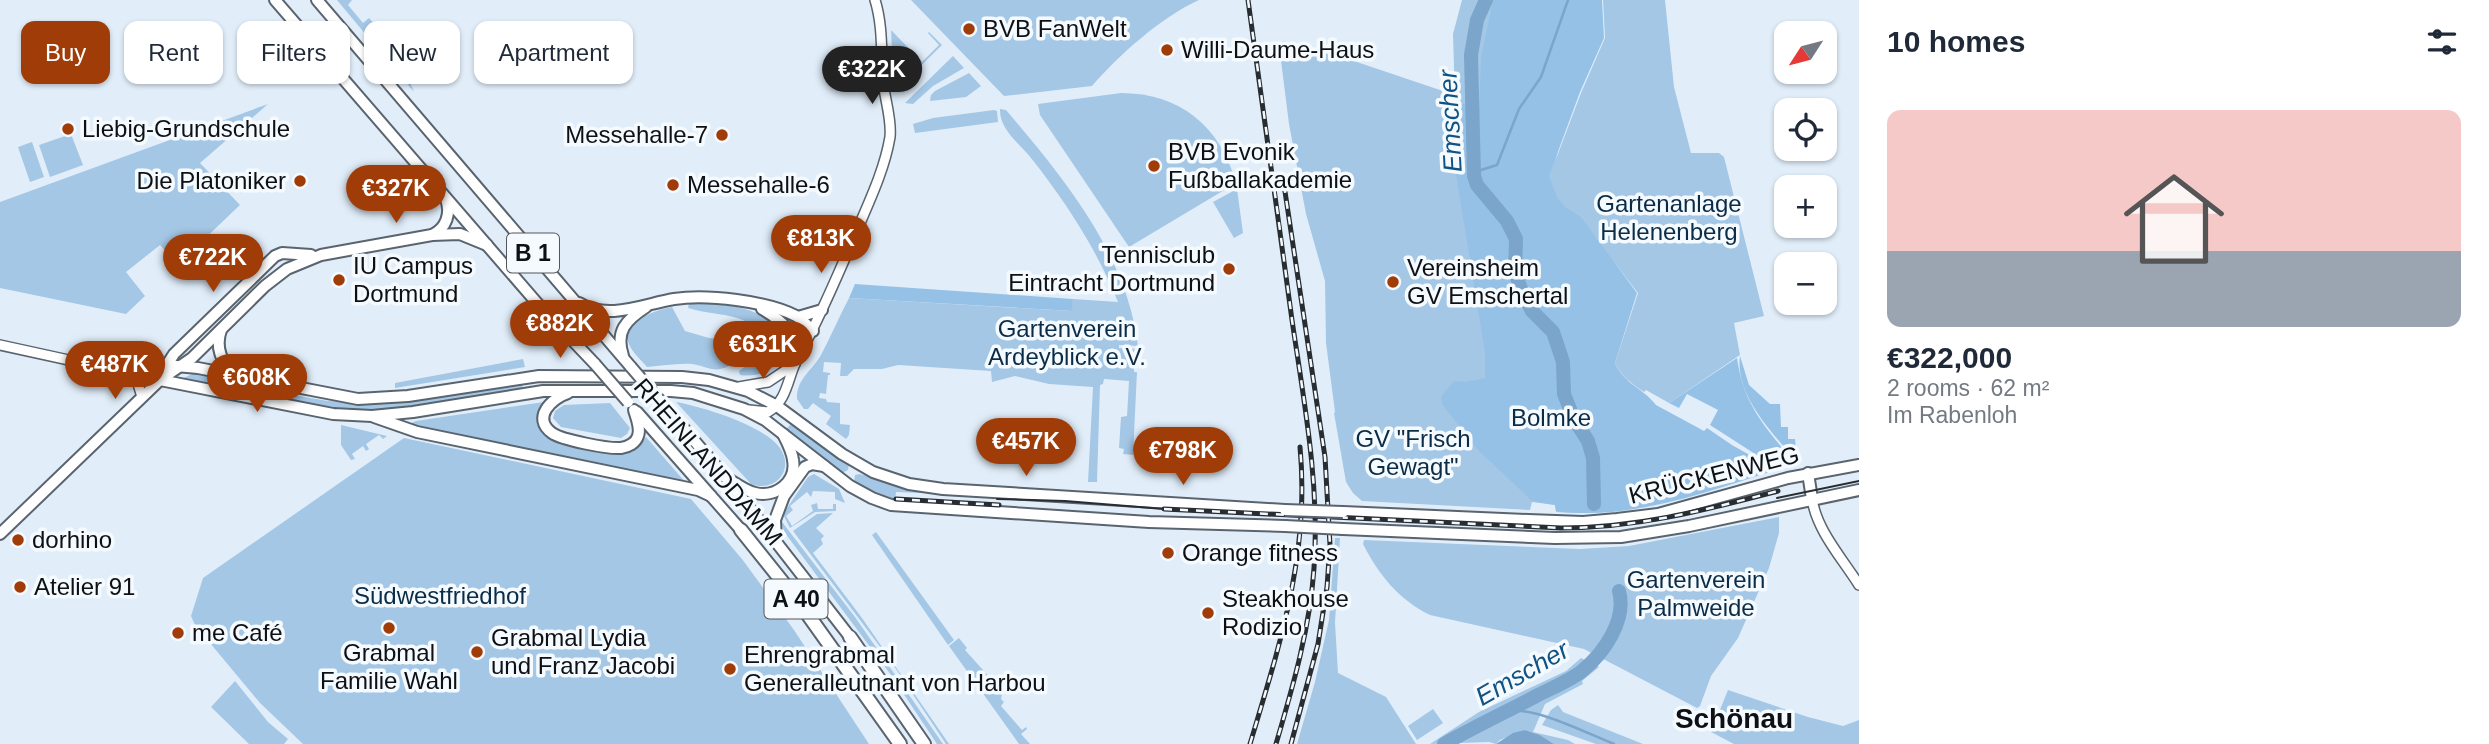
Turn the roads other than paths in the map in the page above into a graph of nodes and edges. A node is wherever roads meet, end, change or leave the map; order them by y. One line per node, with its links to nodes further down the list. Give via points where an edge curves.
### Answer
1 (275, 0): 4 (main road, RHEINLANDDAMM / B 1)
2 (317, 0): 10 (main road, RHEINLANDDAMM / B 1)
3 (875, 0): 13 (street, via 891,129 872,194)
4 (444, 196): 5 (main road, via 446,222); 6 (main road, RHEINLANDDAMM / B 1)
5 (432, 235): 6 (main road, via 460,234); 8 (main road)
6 (487, 245): 34 (main road, RHEINLANDDAMM / B 1, bridge)
7 (282, 253): 8 (main road); 9 (main road, via 291,259); 21 (main road)
8 (321, 255): 9 (main road)
9 (287, 269): 16 (main road)
10 (571, 297): 12 (main road, B 1, via 583,306 606,312); 20 (main road, RHEINLANDDAMM / B 1)
11 (753, 304): 12 (main road, B 1, via 701,297); 14 (main road, B 1); 15 (main road, B 1)
12 (650, 305): 20 (main road, via 627,320 622,329 620,340)
13 (822, 310): 15 (main road); 17 (street)
14 (775, 317): 17 (main road, B 1); 19 (main road, B 1, via 792,334)
15 (798, 317): 17 (main road, B 1)
16 (221, 329): 22 (main road); 25 (main road, via 222,358)
17 (813, 331): 19 (street)
18 (0, 345): 23 (street)
19 (797, 361): 29 (street, via 768,382); 35 (street)
20 (627, 363): 43 (main road, RHEINLANDDAMM / B 1, bridge)
21 (165, 365): 22 (main road, KRÜCKENWEG); 23 (street); 27 (main road)
22 (182, 366): 25 (main road, KRÜCKENWEG); 27 (main road)
23 (107, 368): 24 (street)
24 (129, 374): 27 (street); 32 (street)
25 (238, 375): 28 (main road, KRÜCKENWEG)
26 (539, 376): 28 (main road, KRÜCKENWEG, via 375,399); 29 (main road, KRÜCKENWEG, via 661,376); 30 (main road, via 527,386)
27 (160, 380): 32 (main road); 33 (main road)
28 (286, 386): 33 (main road)
29 (737, 387): 35 (main road, KRÜCKENWEG)
30 (542, 391): 31 (main road, KRÜCKENWEG); 37 (main road, KRÜCKENWEG)
31 (575, 391): 34 (main road, via 552,401 544,414 549,431 563,438 626,447 639,433); 36 (main road, KRÜCKENWEG, via 671,391 710,397)
32 (142, 397): 51 (main road)
33 (279, 403): 37 (main road)
34 (631, 406): 46 (main road, RHEINLANDDAMM / B 1)
35 (776, 406): 36 (street, via 768,412); 41 (main road, KRÜCKENWEG)
36 (744, 409): 38 (main road, KRÜCKENWEG)
37 (372, 416): 46 (main road, via 417,432)
38 (782, 431): 40 (main road, KRÜCKENWEG); 43 (main road, B 1, via 794,462 792,476 783,488 759,494)
39 (1859, 465): 42 (main road, KRÜCKENWEG)
40 (824, 466): 44 (main road, KRÜCKENWEG); 52 (main road, via 805,467 781,502 774,530)
41 (861, 466): 44 (main road, via 850,475); 48 (main road, KRÜCKENWEG, via 887,478 927,487)
42 (1808, 473): 47 (main road); 48 (main road, KRÜCKENWEG, bridge, via 1658,514 1583,522)
43 (727, 479): 52 (main road, RHEINLANDDAMM / B 1)
44 (850, 486): 49 (main road, KRÜCKENWEG, via 901,507)
45 (1859, 490): 47 (main road, KRÜCKENWEG)
46 (711, 496): 50 (main road, RHEINLANDDAMM / B 1)
47 (1812, 499): 49 (main road, KRÜCKENWEG, bridge, via 1621,537); 53 (street, via 1823,529)
48 (1153, 500): 49 (main road)
49 (1149, 522)
50 (741, 530): 55 (highway, RHEINLANDDAMM / A 40)
51 (0, 534)
52 (777, 542): 54 (main road, RHEINLANDDAMM / B 1)
53 (1859, 585)
54 (850, 637): 56 (highway, RHEINLANDDAMM / A 40)
55 (900, 744)
56 (924, 744)

